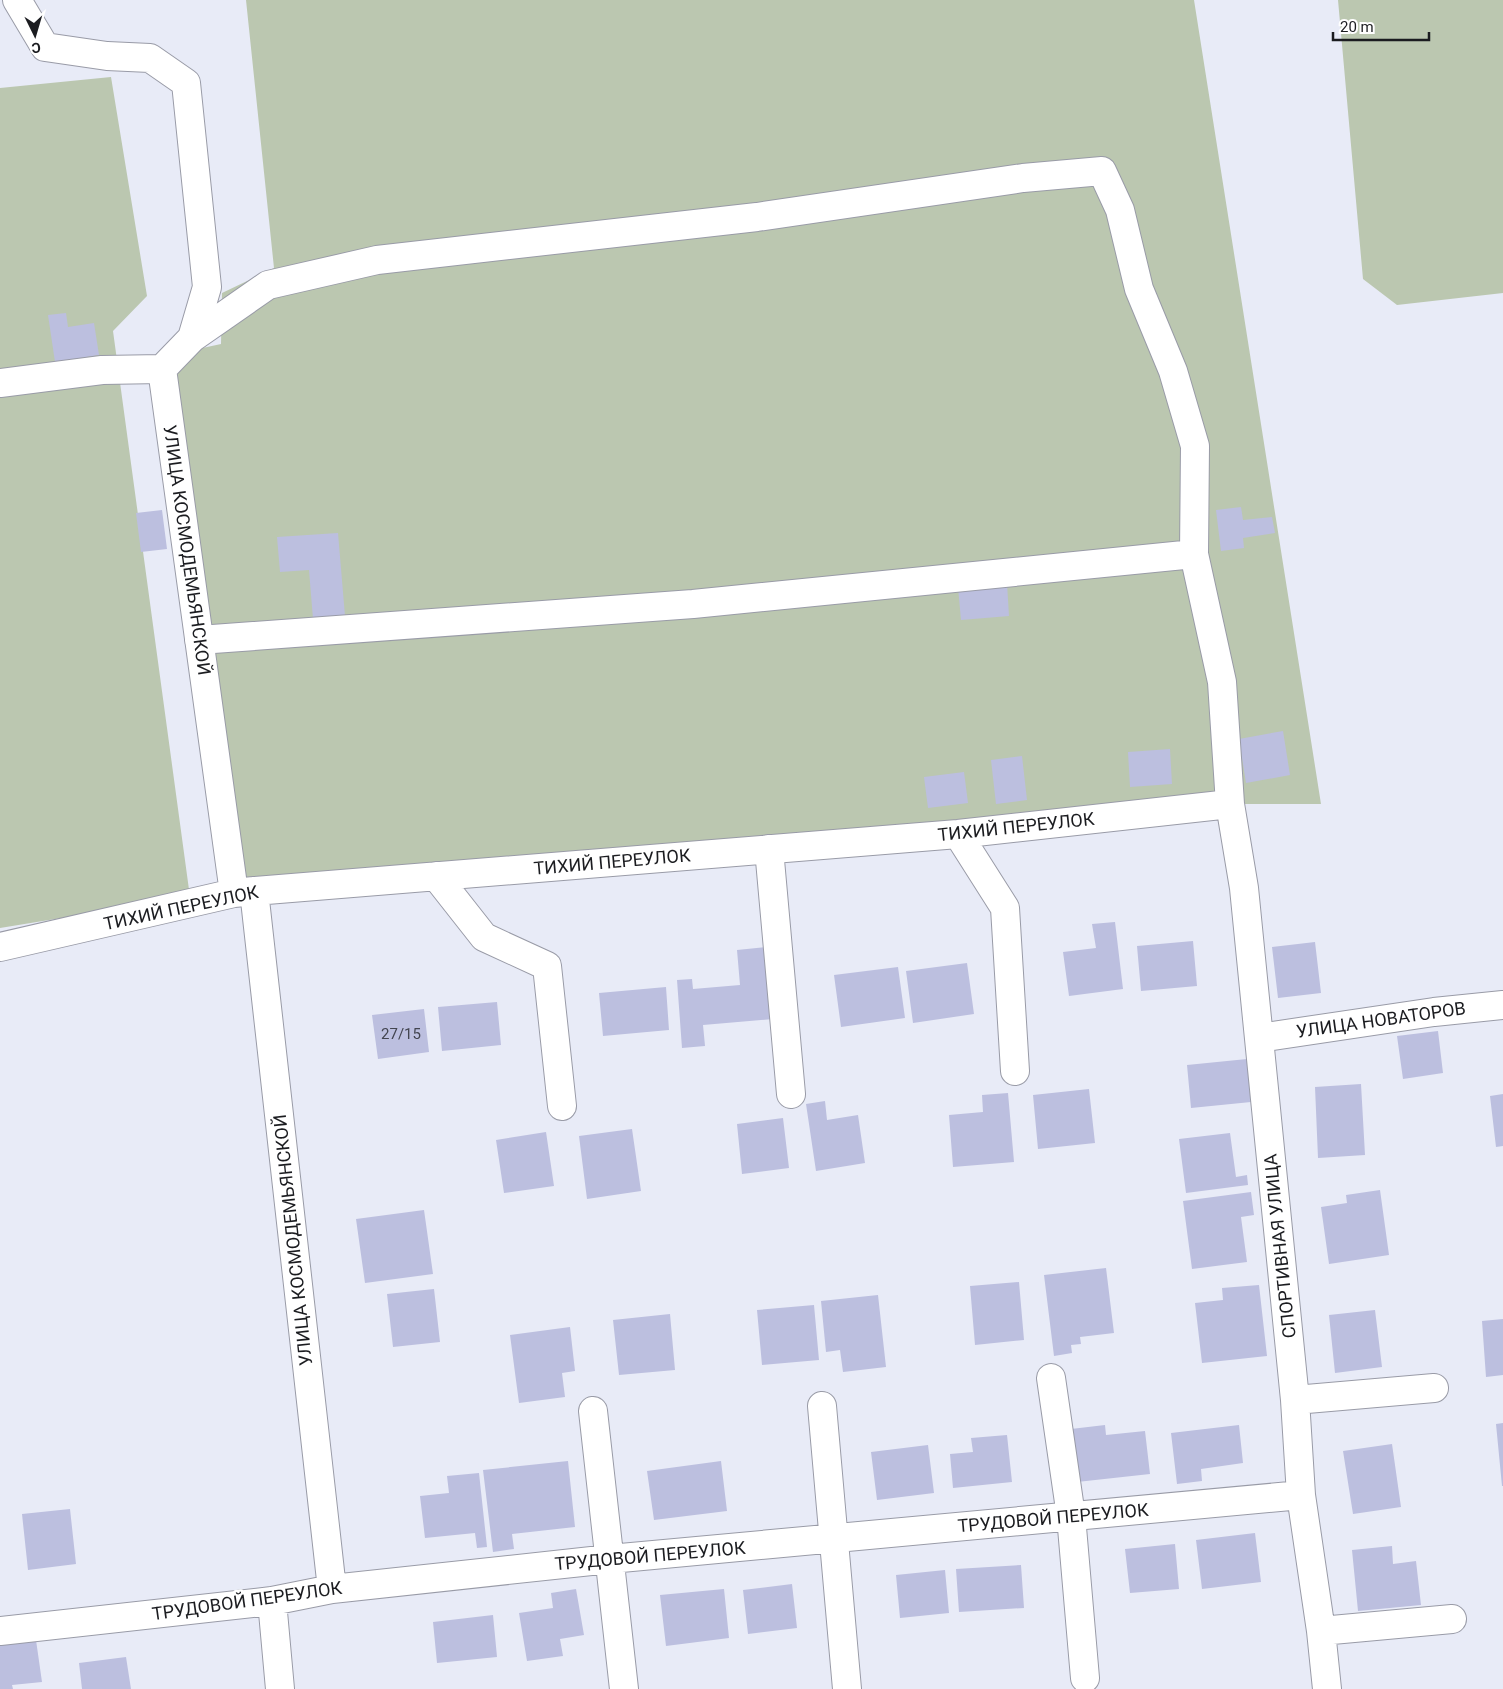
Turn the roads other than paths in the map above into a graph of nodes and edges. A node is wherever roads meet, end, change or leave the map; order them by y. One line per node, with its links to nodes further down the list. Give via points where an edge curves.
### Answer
1 (17, 0): 2 (street, via 45,46 107,56 150,58 186,83 207,287)
2 (192, 338): 3 (street); 5 (street, СПОРТИВНАЯ УЛИЦА, via 268,285 377,260 757,217 1023,178 1102,171 1120,210 1139,289 1173,371 1195,446)
3 (162, 369): 4 (street, via 102,370); 6 (street, УЛИЦА КОСМОДЕМЬЯНСКОЙ)
4 (0, 383)
5 (1194, 554): 6 (street, via 693,604); 7 (street, СПОРТИВНАЯ УЛИЦА, via 1222,682)
6 (200, 640): 11 (street, УЛИЦА КОСМОДЕМЬЯНСКОЙ)
7 (1230, 804): 8 (street, ТИХИЙ ПЕРЕУЛОК); 14 (street, СПОРТИВНАЯ УЛИЦА, via 1244,888)
8 (958, 834): 9 (street, ТИХИЙ ПЕРЕУЛОК); 15 (street, via 1005,908)
9 (769, 849): 10 (street, ТИХИЙ ПЕРЕУЛОК); 16 (street)
10 (436, 876): 11 (street, ТИХИЙ ПЕРЕУЛОК); 17 (street, via 484,937 547,966)
11 (244, 892): 12 (street, ТИХИЙ ПЕРЕУЛОК); 27 (street, УЛИЦА КОСМОДЕМЬЯНСКОЙ)
12 (0, 947)
13 (1503, 1005): 14 (street, УЛИЦА НОВАТОРОВ)
14 (1260, 1038): 20 (street, СПОРТИВНАЯ УЛИЦА)
15 (1016, 1071)
16 (791, 1094)
17 (562, 1106)
18 (1051, 1378): 24 (street)
19 (1434, 1388): 20 (street)
20 (1295, 1400): 23 (street, СПОРТИВНАЯ УЛИЦА)
21 (822, 1406): 25 (street)
22 (593, 1412): 26 (street)
23 (1301, 1495): 24 (street, ТРУДОВОЙ ПЕРЕУЛОК); 31 (street, СПОРТИВНАЯ УЛИЦА)
24 (1071, 1516): 25 (street, ТРУДОВОЙ ПЕРЕУЛОК); 32 (street)
25 (835, 1539): 26 (street, ТРУДОВОЙ ПЕРЕУЛОК); 35 (street)
26 (610, 1559): 27 (street, ТРУДОВОЙ ПЕРЕУЛОК); 34 (street)
27 (332, 1589): 28 (street, ТРУДОВОЙ ПЕРЕУЛОК)
28 (272, 1601): 30 (street, ТРУДОВОЙ ПЕРЕУЛОК); 33 (street)
29 (1452, 1619): 31 (street)
30 (0, 1630)
31 (1321, 1631): 36 (street, СПОРТИВНАЯ УЛИЦА)
32 (1085, 1678)
33 (280, 1689)
34 (624, 1689)
35 (847, 1689)
36 (1327, 1689)

